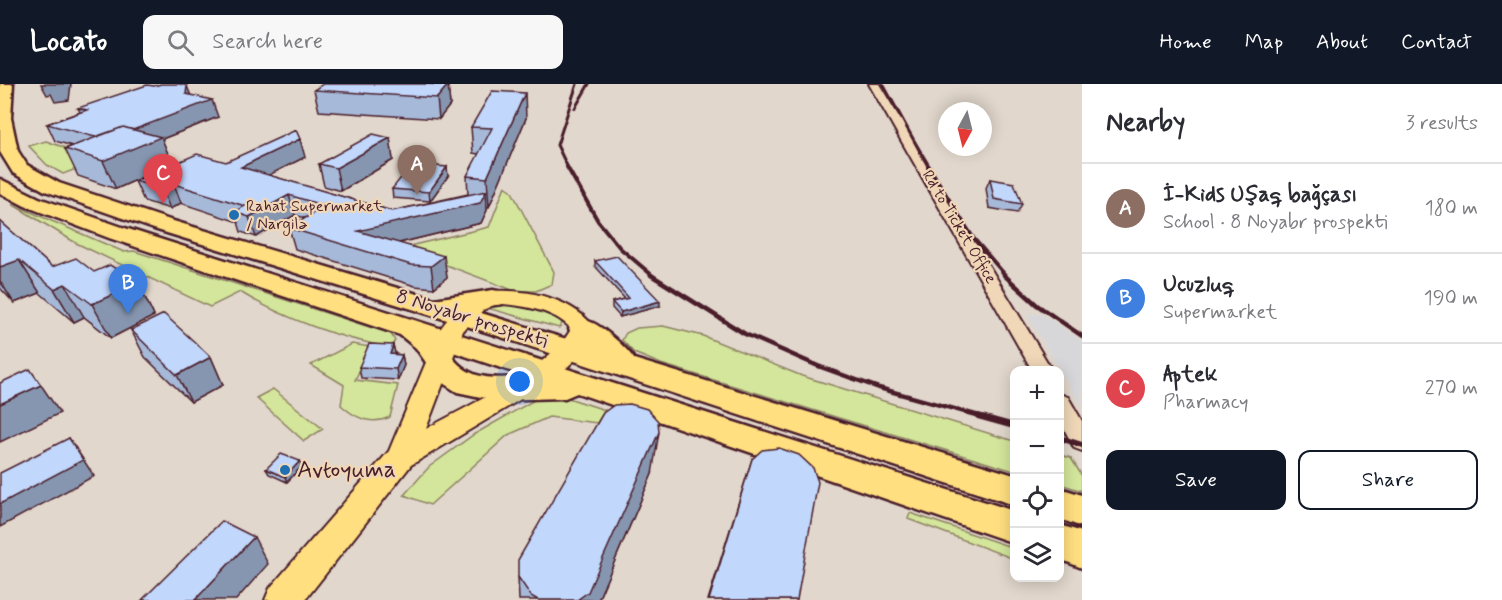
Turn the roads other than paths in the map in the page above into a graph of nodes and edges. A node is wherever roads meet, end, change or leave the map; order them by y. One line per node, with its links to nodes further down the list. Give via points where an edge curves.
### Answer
1 (6, 84): 5 (highway, 8 Noyabr prospekti, via 1,114 5,150 18,167 39,180)
2 (874, 84): 8 (street, Rd to Ticket Office)
3 (0, 185): 5 (highway, 8 Noyabr prospekti, via 69,216)
4 (493, 298): 5 (highway, via 450,304); 6 (main road, via 477,304); 7 (main road, via 519,298 568,313 578,320)
5 (413, 315): 6 (highway, 8 Noyabr prospekti)
6 (449, 339): 7 (highway, 8 Noyabr prospekti); 9 (highway, via 447,372 466,384 499,390); 13 (main road)
7 (567, 350): 9 (main road); 10 (highway, 8 Noyabr prospekti); 14 (highway, 8 Noyabr prospekti)
8 (1040, 366)
9 (518, 388): 10 (highway, via 554,385); 13 (main road)
10 (615, 394): 17 (highway, 8 Noyabr prospekti)
11 (1064, 411): 12 (street)
12 (1082, 442)
13 (401, 457): 20 (main road)
14 (1010, 489)
15 (1064, 506): 16 (highway)
16 (1082, 511)
17 (1010, 526)
18 (1064, 544): 19 (highway)
19 (1082, 550)
20 (283, 600)

